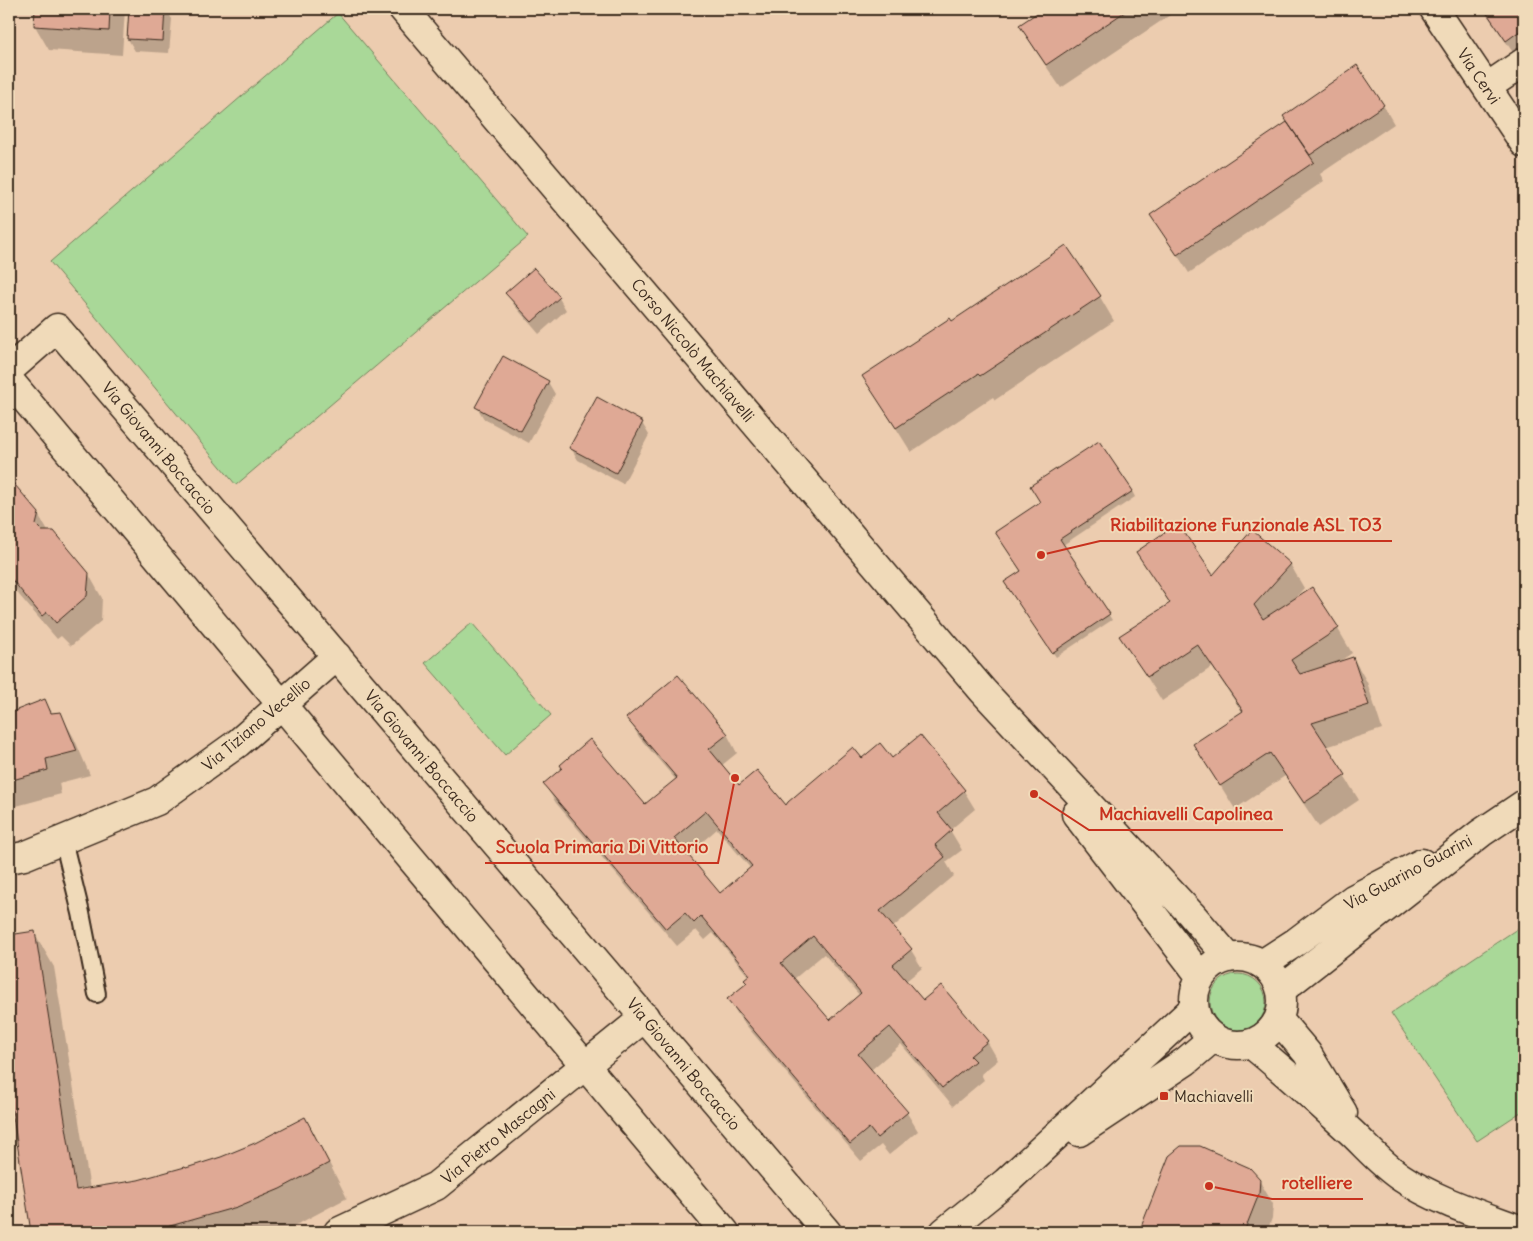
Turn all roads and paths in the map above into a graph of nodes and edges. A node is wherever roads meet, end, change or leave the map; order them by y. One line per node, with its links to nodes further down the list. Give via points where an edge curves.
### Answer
1 (403, 9): 9 (street, Corso Niccolò Machiavelli)
2 (1434, 9): 4 (street, Via Cervi)
3 (1524, 62): 4 (street)
4 (1487, 87): 5 (street, Via Cervi)
5 (1524, 143)
6 (9, 370): 8 (street, Via Giovanni Boccaccio, via 57,328)
7 (9, 380): 10 (street)
8 (337, 656): 10 (street, Via Tiziano Vecellio); 21 (street, Via Giovanni Boccaccio)
9 (983, 691): 15 (street, Corso Niccolò Machiavelli); 17 (street, Corso Niccolò Machiavelli)
10 (281, 704): 13 (street, Via Tiziano Vecellio, via 238,743 157,801); 25 (street)
11 (1524, 804): 12 (street, Via Guarino Guarini)
12 (1482, 833): 16 (street, Via Guarino Guarini, via 1353,899); 18 (street, Via Guarino Guarini)
13 (63, 840): 14 (street, Via Tiziano Vecellio); 19 (lane)
14 (9, 859)
15 (1229, 958): 16 (street, via 1248,958); 17 (street, via 1213,965)
16 (1262, 964): 18 (street, via 1274,974)
17 (1200, 977): 20 (street, via 1194,992)
18 (1281, 990): 22 (street, via 1283,1004)
19 (97, 994)
20 (1194, 1008): 23 (street, via 1200,1024); 27 (street)
21 (644, 1017): 25 (street, Via Pietro Mascagni); 32 (street, Via Giovanni Boccaccio)
22 (1279, 1020): 24 (street, via 1267,1034); 26 (street, via 1306,1053)
23 (1213, 1038): 24 (street, via 1232,1046); 27 (street, via 1186,1061)
24 (1250, 1044): 26 (street, via 1285,1071)
25 (585, 1066): 30 (street, Via Pietro Mascagni, via 436,1186); 31 (street)
26 (1359, 1140): 28 (street, via 1380,1162 1403,1179)
27 (1006, 1182): 33 (street)
28 (1493, 1226): 29 (street)
29 (1524, 1230)
30 (338, 1232)
31 (725, 1232)
32 (827, 1232)
33 (944, 1232)

